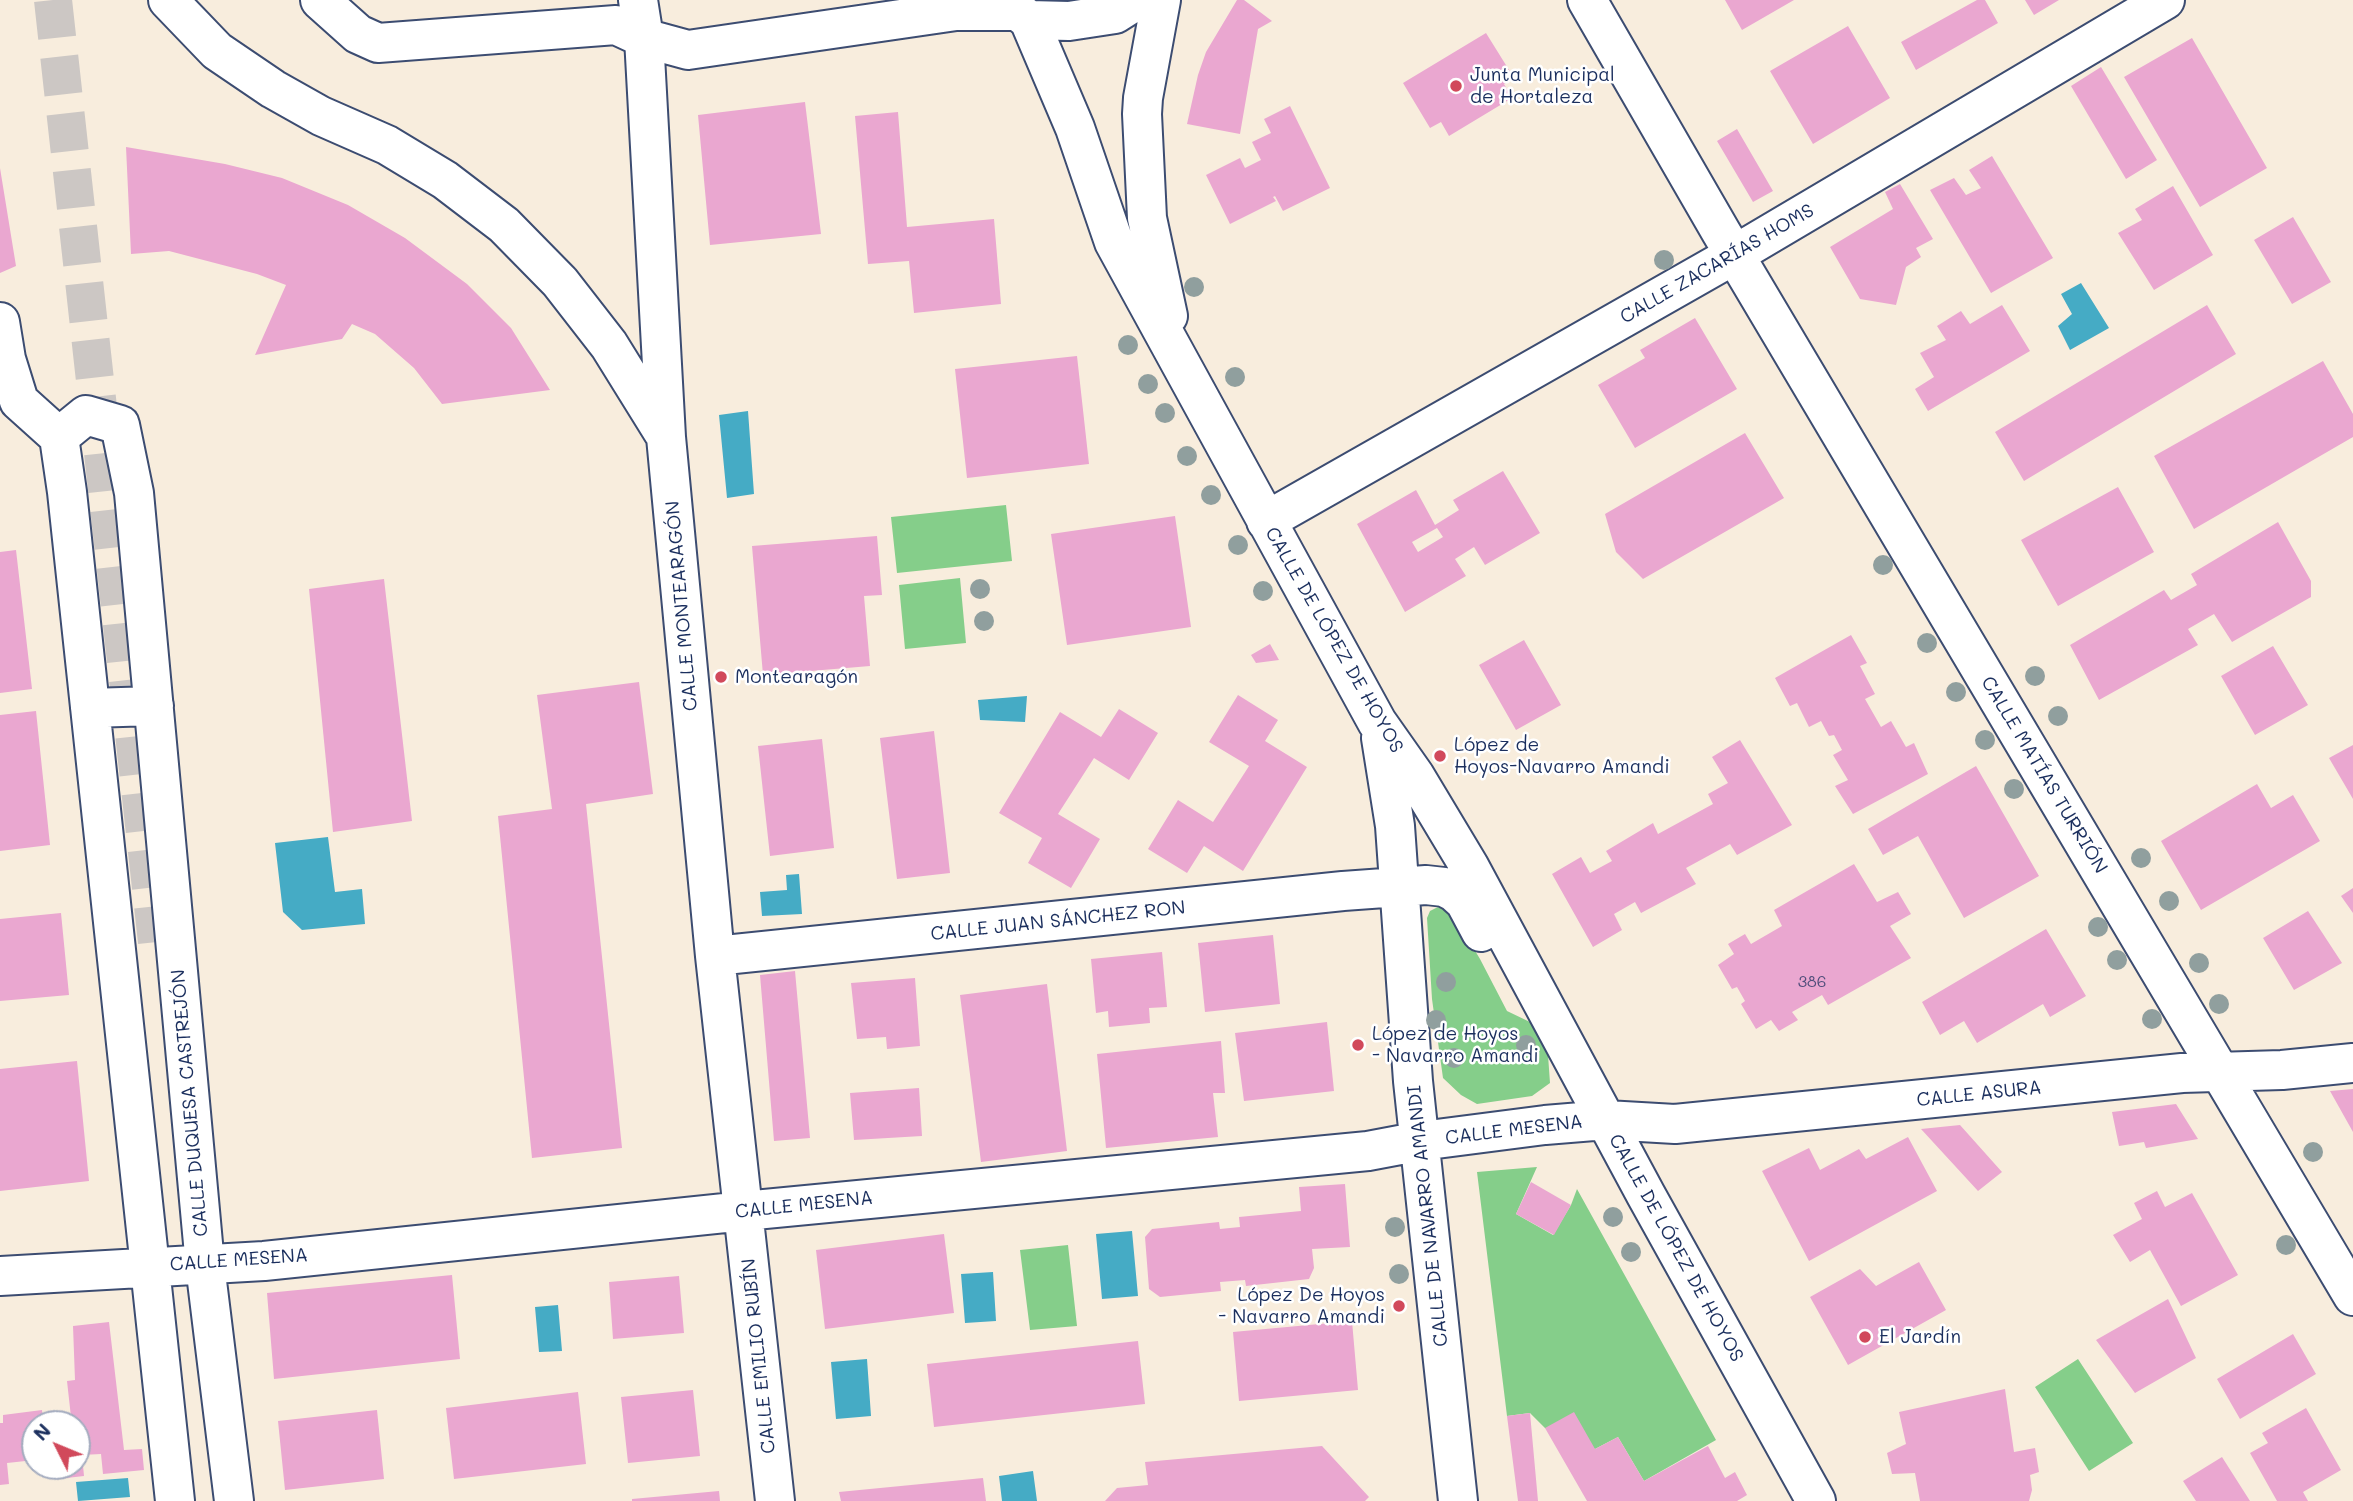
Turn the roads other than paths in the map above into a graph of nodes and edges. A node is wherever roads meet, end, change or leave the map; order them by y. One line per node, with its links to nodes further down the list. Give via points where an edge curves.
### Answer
1 (168, 0): 14 (street, via 217,51 273,89 387,145 445,180 504,225 560,282 609,345)
2 (320, 0): 9 (street, via 358,34 378,43 595,25 616,25)
3 (638, 0): 9 (street, CALLE MONTEARAGÓN)
4 (1137, 0): 8 (street, via 1115,14 1069,21)
5 (1161, 0): 12 (street, CALLE DE LÓPEZ DE HOYOS, via 1142,114 1147,218)
6 (1587, 0): 10 (street, CALLE MATÍAS TURRIÓN)
7 (2165, 0): 10 (street, CALLE ZACARÍAS HOMS)
8 (1016, 10): 9 (street, via 956,11 688,50); 12 (street, CALLE DE LÓPEZ DE HOYOS, via 1075,128 1114,242)
9 (644, 38): 14 (street, CALLE MONTEARAGÓN)
10 (1734, 255): 15 (street, CALLE ZACARÍAS HOMS); 27 (street, CALLE MATÍAS TURRIÓN)
11 (0, 322): 13 (street, via 19,401)
12 (1177, 356): 15 (street, CALLE DE LÓPEZ DE HOYOS)
13 (59, 437): 16 (street, CALLE DUQUESA CASTREJÓN, via 86,415 120,425 134,493); 17 (street)
14 (666, 437): 22 (street, CALLE MONTEARAGÓN)
15 (1266, 521): 18 (street, CALLE DE LÓPEZ DE HOYOS)
16 (153, 706): 17 (street); 19 (street, CALLE DUQUESA CASTREJÓN)
17 (90, 708): 20 (street)
18 (1377, 722): 21 (street, CALLE DE NAVARRO AMANDI, via 1392,798); 23 (street, CALLE DE LÓPEZ DE HOYOS, via 1469,866)
19 (169, 872): 20 (street); 24 (street, CALLE DUQUESA CASTREJÓN)
20 (108, 875): 25 (street)
21 (1400, 886): 22 (street, CALLE JUAN SÁNCHEZ RON); 23 (street, CALLE DE LÓPEZ DE HOYOS, via 1432,885 1454,892 1465,902 1508,976); 29 (street, CALLE DE NAVARRO AMANDI)
22 (715, 956): 30 (street, CALLE MONTEARAGÓN)
23 (1537, 995): 28 (street, CALLE DE LÓPEZ DE HOYOS)
24 (184, 1036): 25 (street); 31 (street, CALLE DUQUESA CASTREJÓN)
25 (126, 1042): 32 (street)
26 (2353, 1063): 27 (street, CALLE ASURA)
27 (2221, 1072): 28 (street, CALLE ASURA, via 1675,1124); 34 (street, CALLE MATÍAS TURRIÓN)
28 (1606, 1120): 29 (street, CALLE MESENA); 39 (street, CALLE DE LÓPEZ DE HOYOS)
29 (1421, 1141): 30 (street, CALLE MESENA, via 1368,1151); 38 (street, CALLE DE NAVARRO AMANDI)
30 (744, 1211): 31 (street, CALLE MESENA); 37 (street, CALLE EMILIO RUBÍN)
31 (205, 1265): 32 (street, CALLE MESENA); 36 (street, CALLE DUQUESA CASTREJÓN)
32 (150, 1266): 33 (street, CALLE MESENA); 35 (street)
33 (0, 1276)
34 (2353, 1296)
35 (175, 1501)
36 (234, 1501)
37 (775, 1501)
38 (1458, 1501)
39 (1816, 1501)

